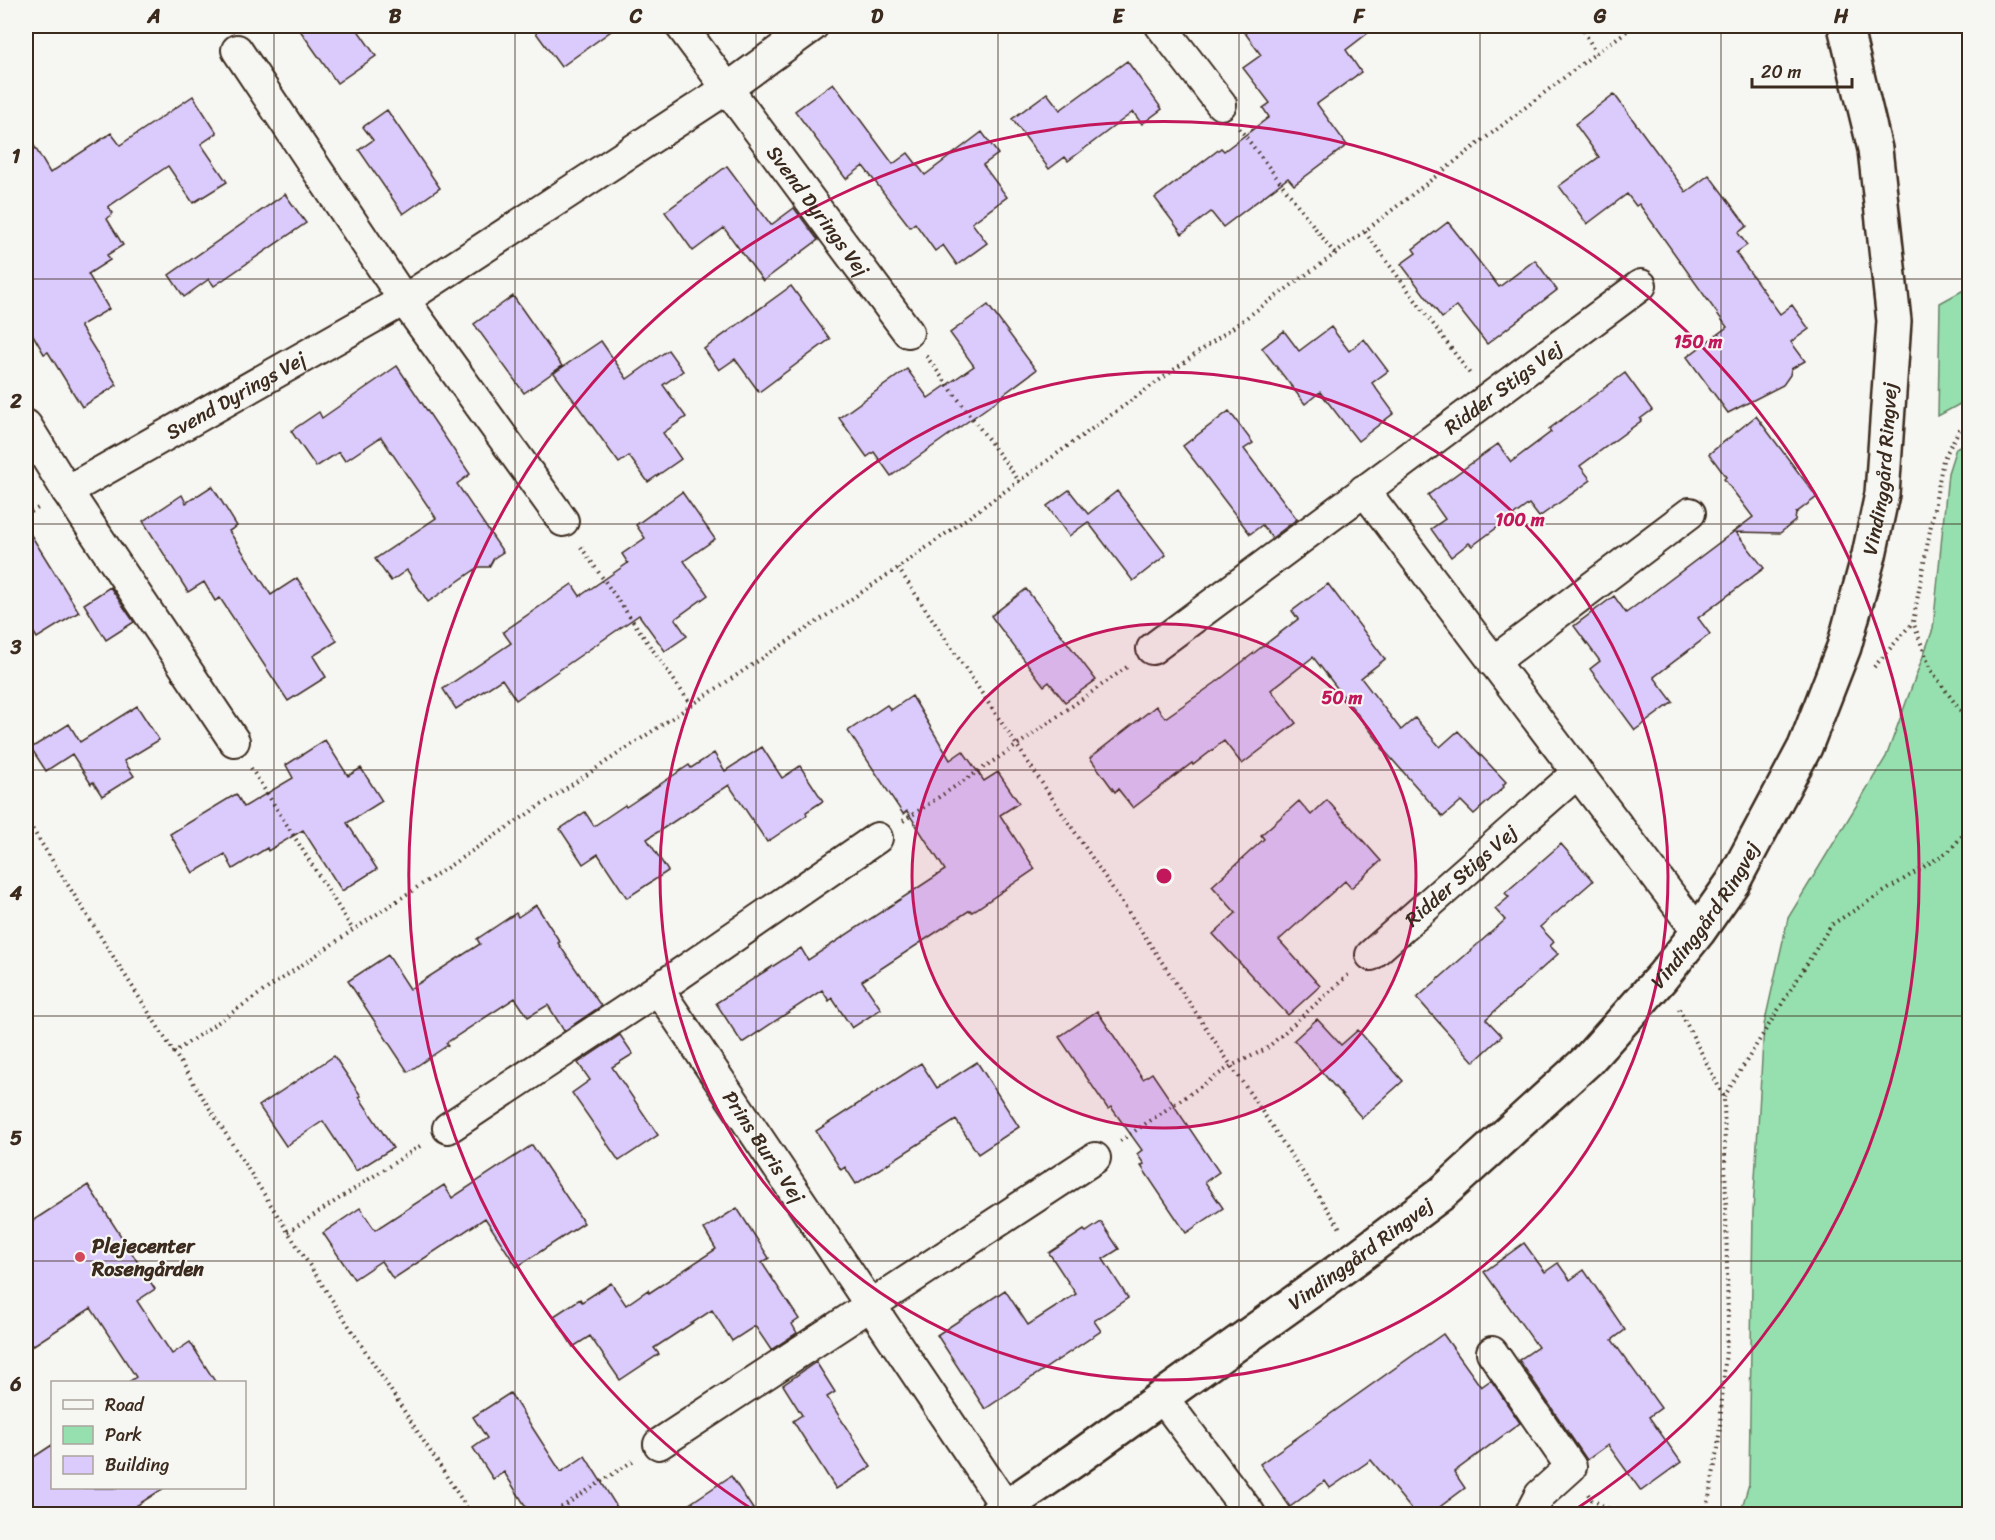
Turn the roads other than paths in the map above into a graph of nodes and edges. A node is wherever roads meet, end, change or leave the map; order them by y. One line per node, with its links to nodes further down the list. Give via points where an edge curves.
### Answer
1 (681, 26): 6 (street, Svend Dyrings Vej)
2 (813, 26): 6 (street, Svend Dyrings Vej)
3 (1161, 26): 7 (street)
4 (1845, 26): 21 (street, Vindinggård Ringvej, via 1875,148 1894,321 1882,494 1844,648 1805,747 1733,882)
5 (237, 50): 9 (street)
6 (728, 88): 9 (street, Svend Dyrings Vej); 10 (street, Svend Dyrings Vej)
7 (1221, 104)
8 (1641, 285): 12 (street, Ridder Stigs Vej)
9 (404, 300): 13 (street, Svend Dyrings Vej); 15 (street)
10 (908, 332)
11 (26, 425): 13 (street)
12 (1364, 490): 16 (street, Ridder Stigs Vej); 17 (street)
13 (67, 491): 18 (street)
14 (1690, 513): 17 (street)
15 (563, 521)
16 (1152, 649)
17 (1493, 662): 19 (street)
18 (234, 741)
19 (1577, 773): 21 (street); 22 (street, Ridder Stigs Vej)
20 (877, 838): 23 (street)
21 (1698, 932): 28 (street, Vindinggård Ringvej, via 1587,1060 1441,1194)
22 (1371, 955)
23 (657, 989): 24 (street); 26 (street, Prins Buris Vej)
24 (448, 1128)
25 (1095, 1158): 26 (street)
26 (869, 1305): 29 (street); 30 (street, Prins Buris Vej, via 964,1442)
27 (1492, 1352): 32 (street, via 1571,1467 1540,1495)
28 (1162, 1396): 30 (street, Vindinggård Ringvej); 31 (street)
29 (659, 1444)
30 (1001, 1511)
31 (1251, 1515)
32 (1530, 1515)

